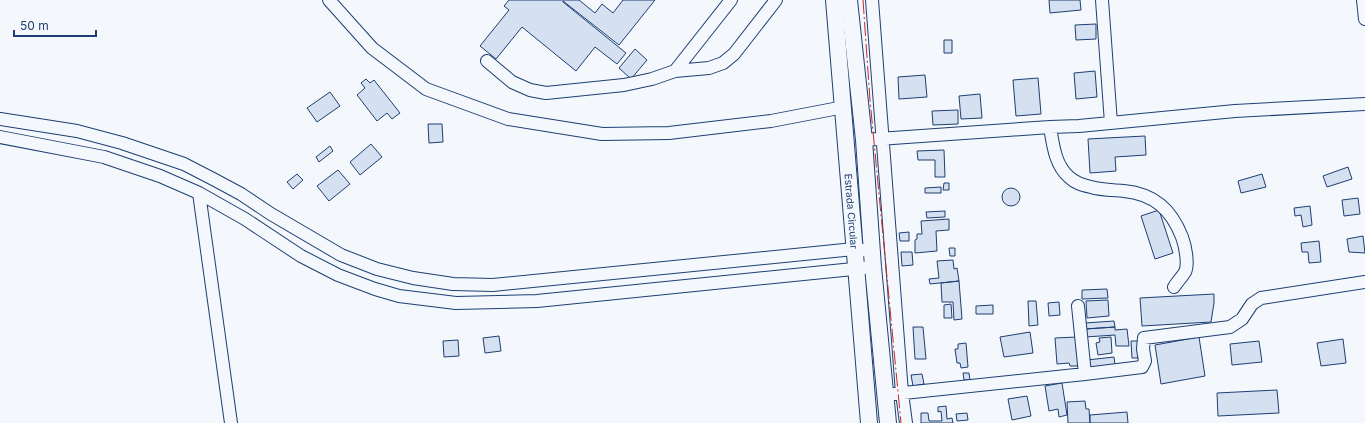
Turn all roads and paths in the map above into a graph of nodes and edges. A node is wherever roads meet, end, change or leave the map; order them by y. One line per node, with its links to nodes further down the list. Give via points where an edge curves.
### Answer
1 (329, 0): 13 (street, via 372,48 426,89 508,119 602,134 669,133 771,121)
2 (731, 0): 11 (street)
3 (776, 0): 11 (street, via 734,54 723,64 709,68)
4 (834, 0): 13 (main road, Estrada Circular)
5 (849, 0): 19 (main road)
6 (872, 0): 18 (street)
7 (1102, 0): 15 (street)
8 (1363, 0): 9 (street)
9 (1365, 19)
10 (487, 61): 11 (street, via 512,82 530,90 546,93 624,85 652,79)
11 (675, 70)
12 (1365, 104): 15 (street, via 1235,111)
13 (844, 107): 21 (main road, Estrada Circular)
14 (0, 119): 21 (street, via 77,131 184,164 241,194 341,255 377,269 413,278 453,284 493,285)
15 (1111, 123): 16 (street)
16 (1050, 127): 18 (street); 26 (street, via 1054,151 1060,166 1068,177 1078,184 1096,189 1141,194 1165,207 1183,239 1186,255 1186,271)
17 (0, 137): 20 (street, via 104,157)
18 (883, 138): 19 (street); 29 (street)
19 (864, 140): 22 (main road)
20 (200, 193): 24 (street, via 301,256 338,275 399,296 456,303 537,301); 31 (street)
21 (854, 249): 22 (street); 24 (main road, Estrada Circular)
22 (871, 251): 23 (main road)
23 (872, 267): 24 (street); 30 (main road)
24 (855, 268): 32 (main road, Estrada Circular)
25 (1365, 282): 28 (street, via 1261,298 1252,304 1242,319 1230,327 1144,338 1145,361 1142,367)
26 (1174, 287)
27 (1078, 306): 28 (street)
28 (1085, 374): 29 (street)
29 (902, 393): 30 (street); 34 (street)
30 (885, 395): 33 (main road)
31 (232, 423)
32 (869, 423)
33 (888, 423)
34 (906, 423)

